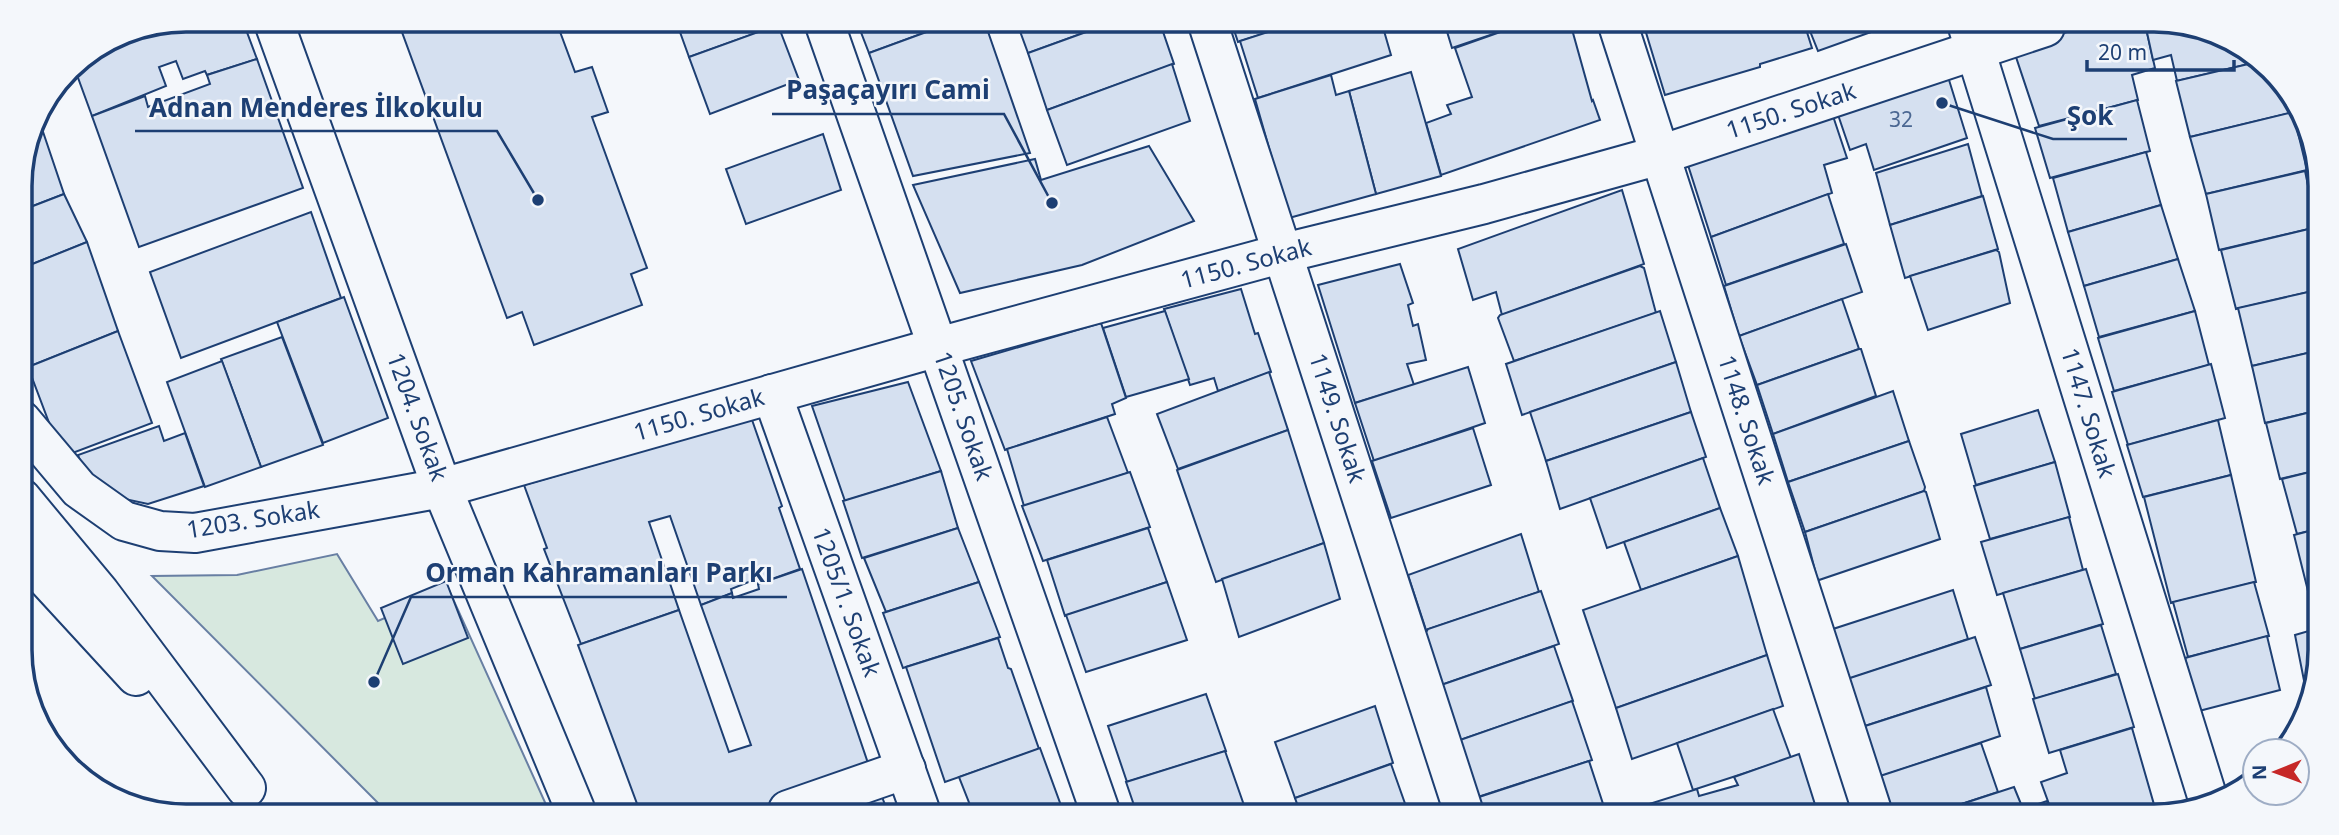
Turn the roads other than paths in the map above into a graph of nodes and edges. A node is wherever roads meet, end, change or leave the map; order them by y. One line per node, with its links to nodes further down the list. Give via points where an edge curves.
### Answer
1 (277, 32): 12 (main road, 1204. Sokak)
2 (828, 32): 9 (main road, 1205. Sokak)
3 (1211, 32): 8 (main road, 1149. Sokak)
4 (1620, 32): 7 (main road, 1148. Sokak)
5 (2014, 32): 6 (main road, 1150. Sokak)
6 (1971, 39): 7 (main road, 1150. Sokak); 16 (main road, 1147. Sokak)
7 (1660, 155): 8 (main road, 1150. Sokak); 19 (main road, 1148. Sokak)
8 (1284, 253): 9 (main road, 1150. Sokak); 18 (main road, 1149. Sokak)
9 (938, 347): 10 (main road, 1150. Sokak); 23 (main road, 1205. Sokak)
10 (772, 394): 12 (main road, 1150. Sokak); 15 (main road, 1205/1. Sokak)
11 (32, 433): 12 (main road, 1203. Sokak, via 79,489 124,522 160,531 195,533)
12 (442, 488): 20 (main road, 1204. Sokak)
13 (32, 511): 17 (main road)
14 (32, 563): 17 (main road)
15 (906, 769): 21 (main road); 22 (main road, 1205/1. Sokak)
16 (2206, 794)
17 (256, 798)
18 (1461, 803)
19 (1869, 803)
20 (573, 804)
21 (806, 804)
22 (918, 804)
23 (1097, 804)

